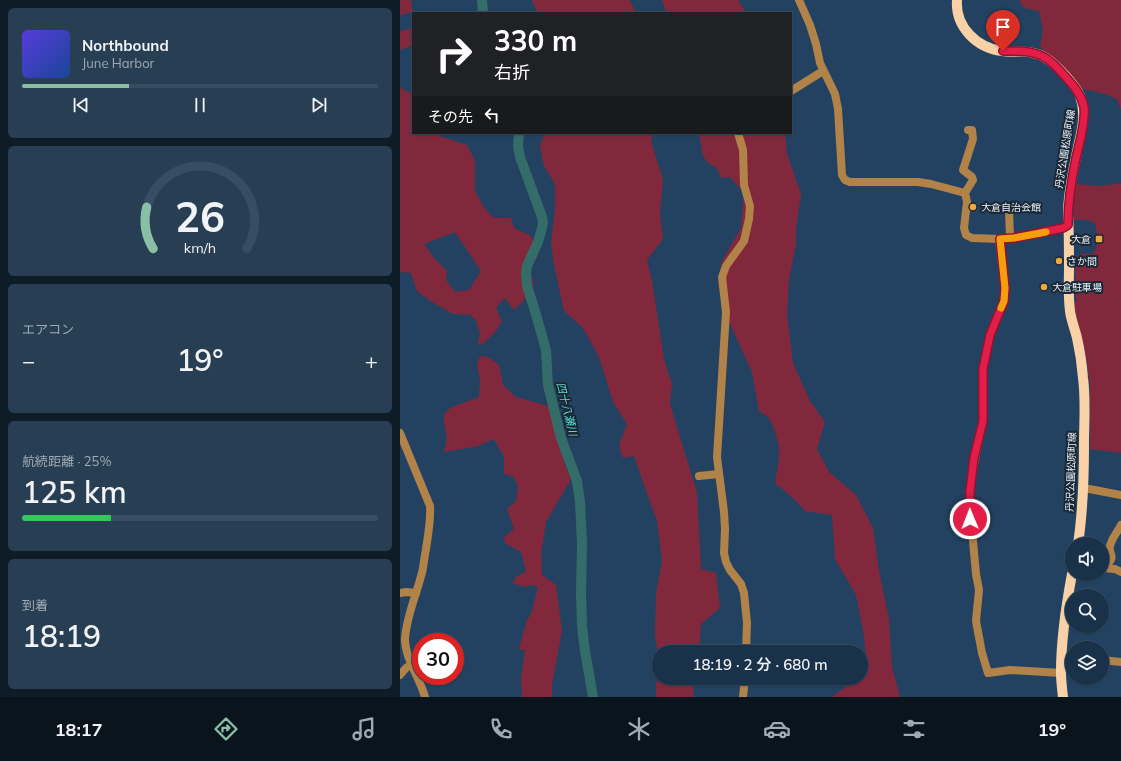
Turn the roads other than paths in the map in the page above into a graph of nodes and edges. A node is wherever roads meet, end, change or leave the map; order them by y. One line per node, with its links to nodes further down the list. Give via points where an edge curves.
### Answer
1 (799, 0): 3 (street, via 810,25)
2 (957, 0): 9 (main road, 丹沢公園松原町線, via 960,20 974,40 990,48 1034,53 1043,57 1052,62 1080,94 1084,107 1083,121 1068,205)
3 (823, 71): 4 (street); 7 (street, via 835,94 842,175 845,180 918,182)
4 (792, 90)
5 (968, 130): 7 (street, via 972,130 973,139 963,170 972,177 972,180)
6 (738, 134): 13 (street, via 743,150 744,185 750,206 744,241 722,276 726,312 717,457)
7 (965, 193): 10 (street, via 966,235 972,238)
8 (1009, 208): 11 (street)
9 (1068, 225): 11 (street); 15 (main road, 丹沢公園松原町線, via 1070,313 1084,378)
10 (1000, 239): 11 (street); 31 (street, via 1004,301 990,335 983,369 983,421 974,458 970,491 970,519 979,590 976,622 988,673 1010,670)
11 (1010, 239)
12 (400, 433): 24 (street, via 430,506 422,574)
13 (719, 474): 14 (street); 26 (street, via 725,529 724,553 726,562 744,593)
14 (699, 476)
15 (1084, 488): 16 (street); 18 (main road, 丹沢公園松原町線)
16 (1121, 495)
17 (1121, 525): 19 (street, via 1110,544 1112,558)
18 (1079, 537)
19 (1109, 563)
20 (1109, 569): 21 (street)
21 (1121, 572)
22 (1071, 581): 25 (main road, via 1064,614)
23 (400, 593): 24 (street)
24 (416, 593): 30 (street, via 405,640)
25 (1066, 641)
26 (746, 645)
27 (1109, 661): 29 (street)
28 (1065, 662): 31 (main road)
29 (1121, 662)
30 (412, 664): 32 (street)
31 (1061, 673): 37 (main road)
32 (400, 675)
33 (422, 685): 35 (street)
34 (744, 685): 36 (street)
35 (425, 697)
36 (743, 697)
37 (1063, 697)

